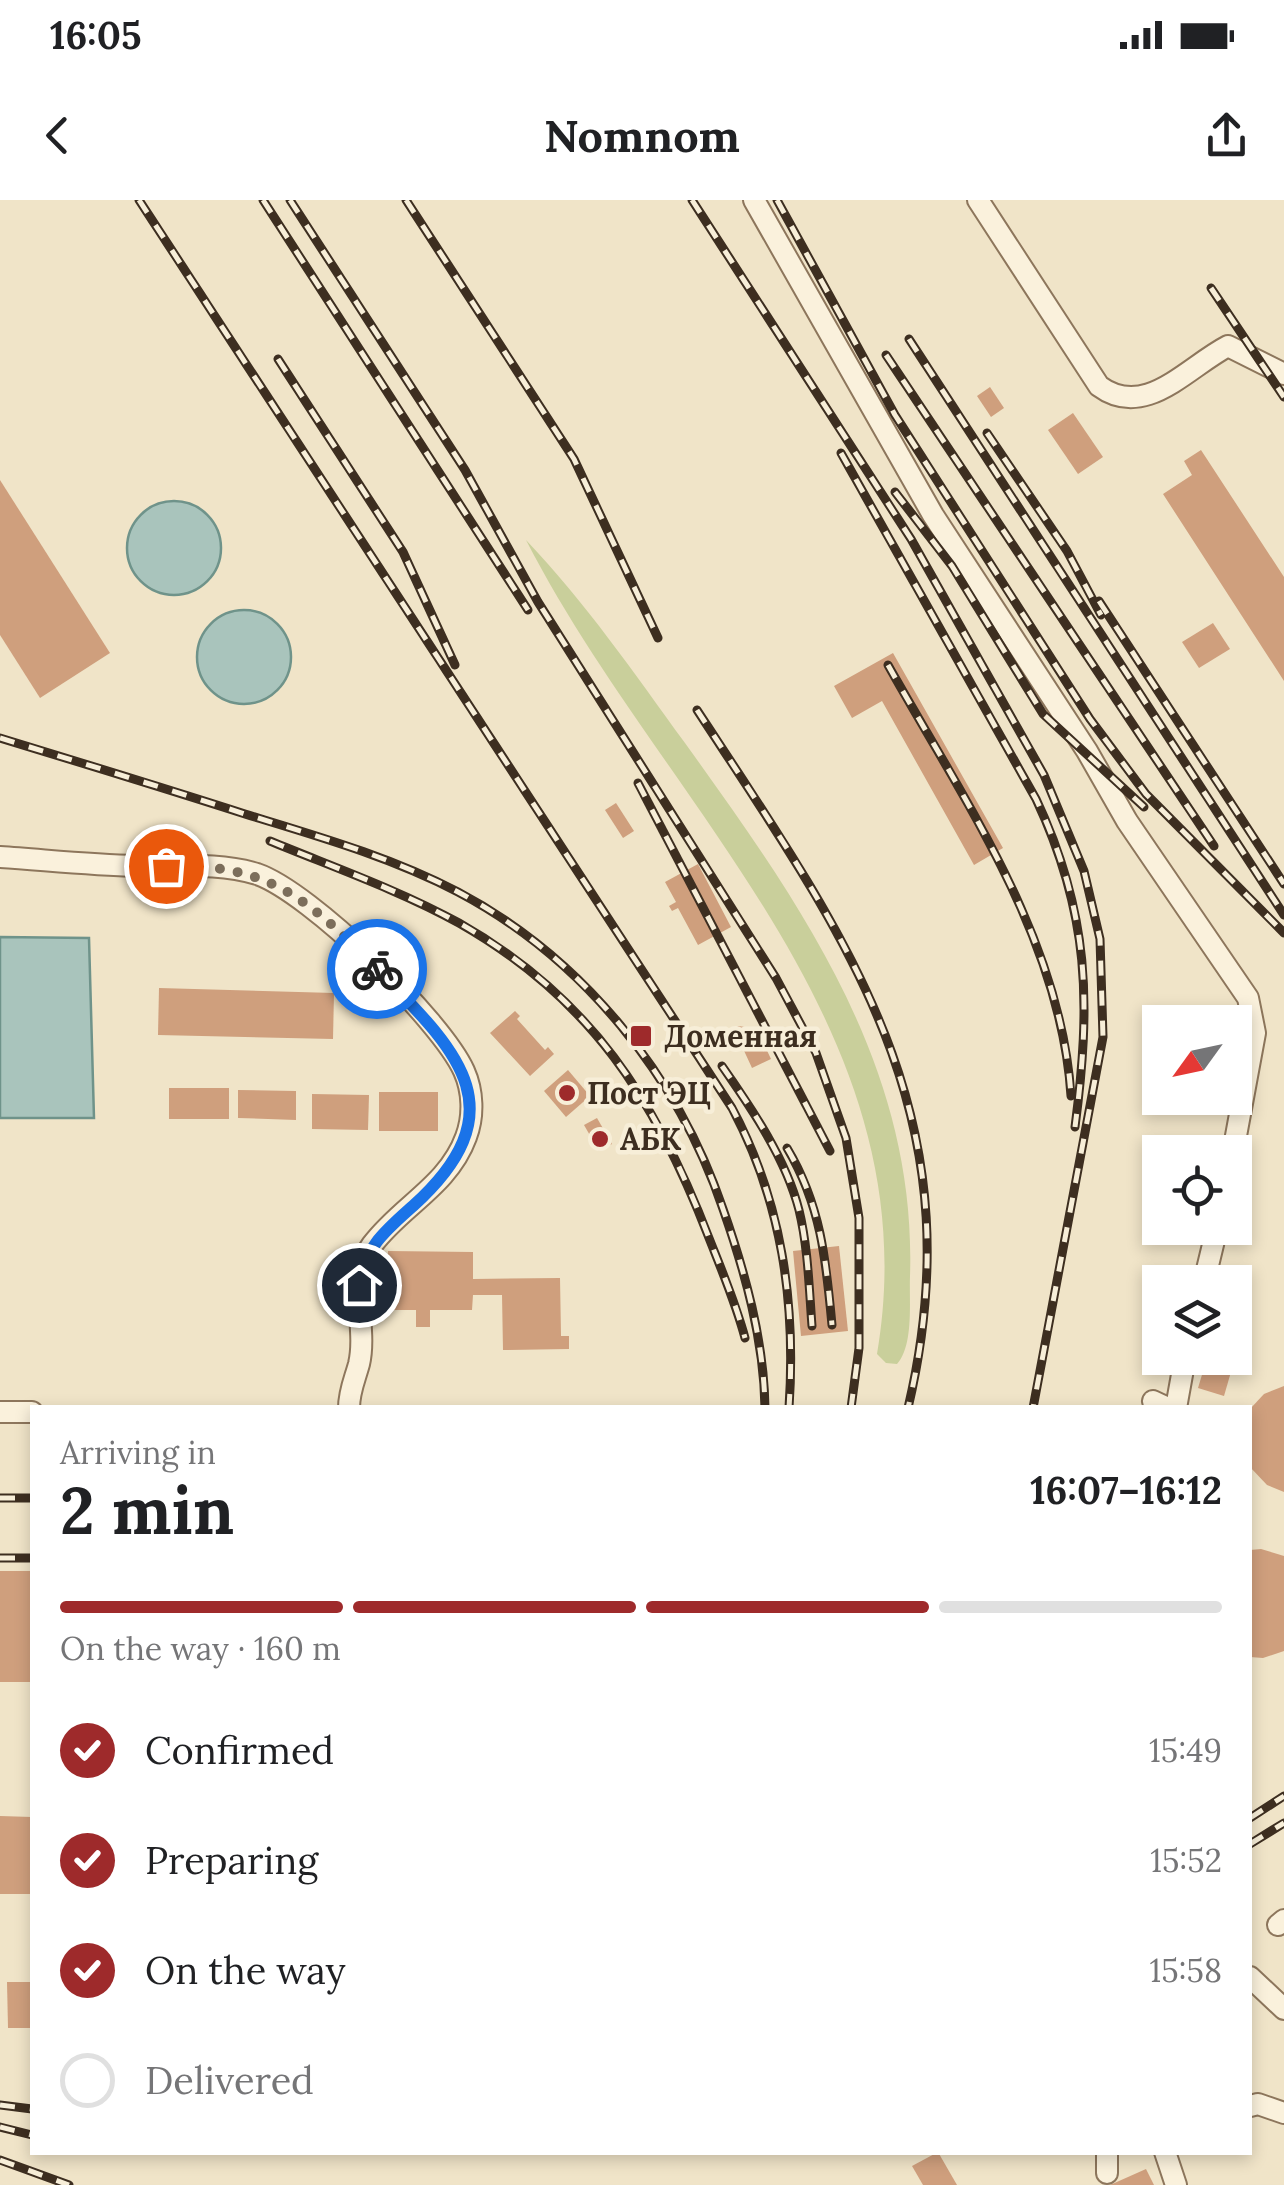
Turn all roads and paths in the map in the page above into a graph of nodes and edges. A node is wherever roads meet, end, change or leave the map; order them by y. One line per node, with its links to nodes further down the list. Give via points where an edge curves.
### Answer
1 (754, 200): 5 (lane, via 933,515 1126,821 1248,998 1255,1033)
2 (978, 200): 3 (lane, via 1098,386 1116,399 1132,401 1157,391 1228,346)
3 (1284, 374)
4 (0, 857): 7 (lane, via 256,874 326,918 456,1057 471,1094 466,1139 448,1171 364,1258 359,1362)
5 (1236, 1135)
6 (1182, 1375): 8 (lane)
7 (350, 1405)
8 (1177, 1405)
9 (0, 1412): 10 (lane)
10 (30, 1412)
11 (1252, 1979): 12 (lane)
12 (1284, 2009)
13 (1252, 2106): 14 (lane)
14 (1284, 2113)
15 (1166, 2155): 16 (lane)
16 (1176, 2185)

